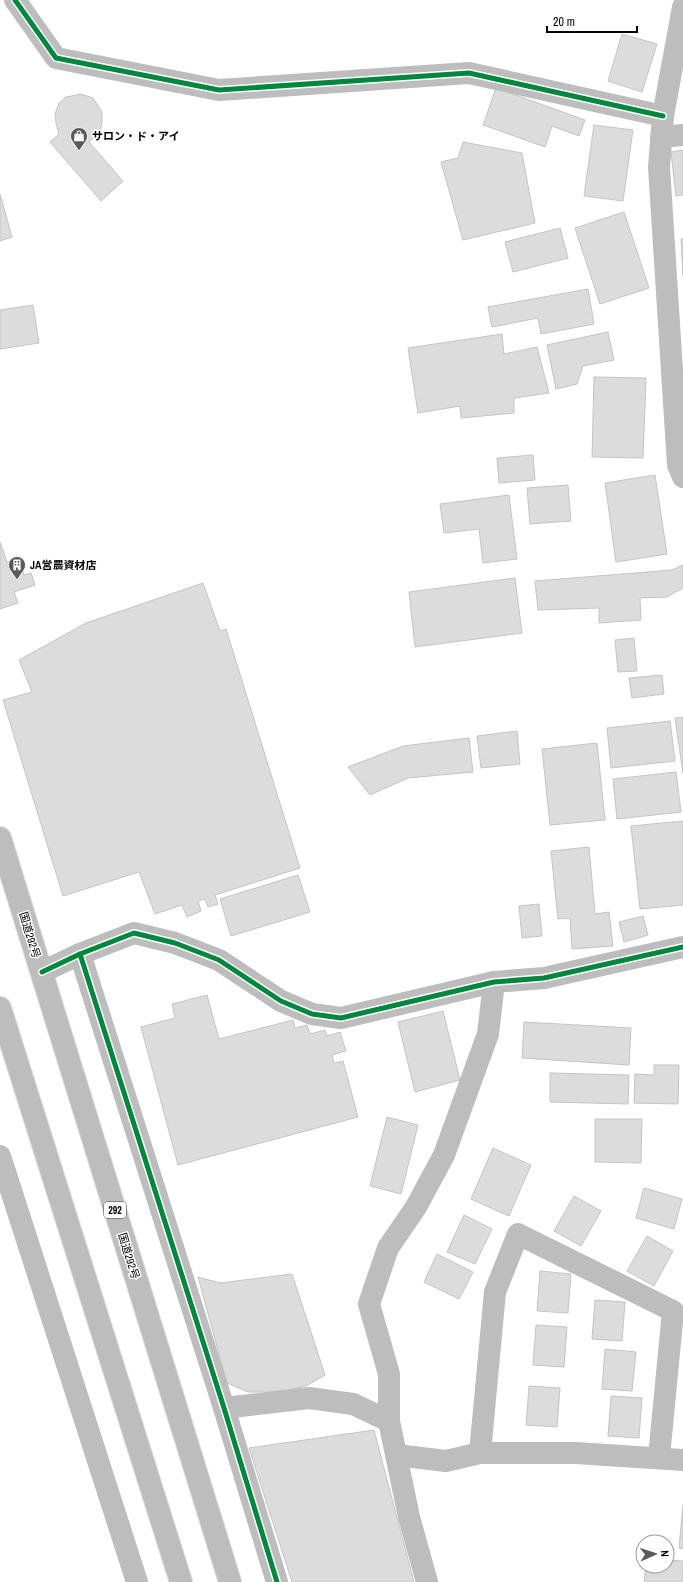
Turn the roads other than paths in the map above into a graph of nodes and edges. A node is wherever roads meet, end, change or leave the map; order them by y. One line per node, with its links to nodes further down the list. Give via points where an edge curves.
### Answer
1 (15, 0): 3 (main road, via 56,58 219,90 469,73)
2 (683, 7): 3 (main road)
3 (662, 127): 4 (main road); 5 (main road, via 658,167 678,465)
4 (683, 135)
5 (683, 477)
6 (0, 838): 9 (main road, 国道292号 / 292)
7 (683, 947): 10 (main road, via 544,978)
8 (80, 954): 9 (main road); 10 (main road, via 134,933 175,943 218,960 282,1001 312,1014 341,1018); 13 (main road)
9 (42, 972): 21 (main road, 国道292号 / 292)
10 (494, 982): 14 (main road, via 488,1034 444,1155 416,1207 388,1248 369,1304 389,1374)
11 (0, 1008): 20 (main road)
12 (0, 1156): 19 (main road)
13 (224, 1408): 14 (main road, via 309,1398 353,1404); 22 (main road)
14 (389, 1421): 16 (main road)
15 (480, 1453): 16 (main road, via 446,1461); 17 (main road, via 576,1453); 17 (main road, via 495,1292 518,1234 673,1312)
16 (396, 1455): 23 (main road, via 409,1517)
17 (659, 1457): 18 (main road)
18 (683, 1460)
19 (137, 1582)
20 (180, 1582)
21 (230, 1582)
22 (277, 1582)
23 (427, 1582)

